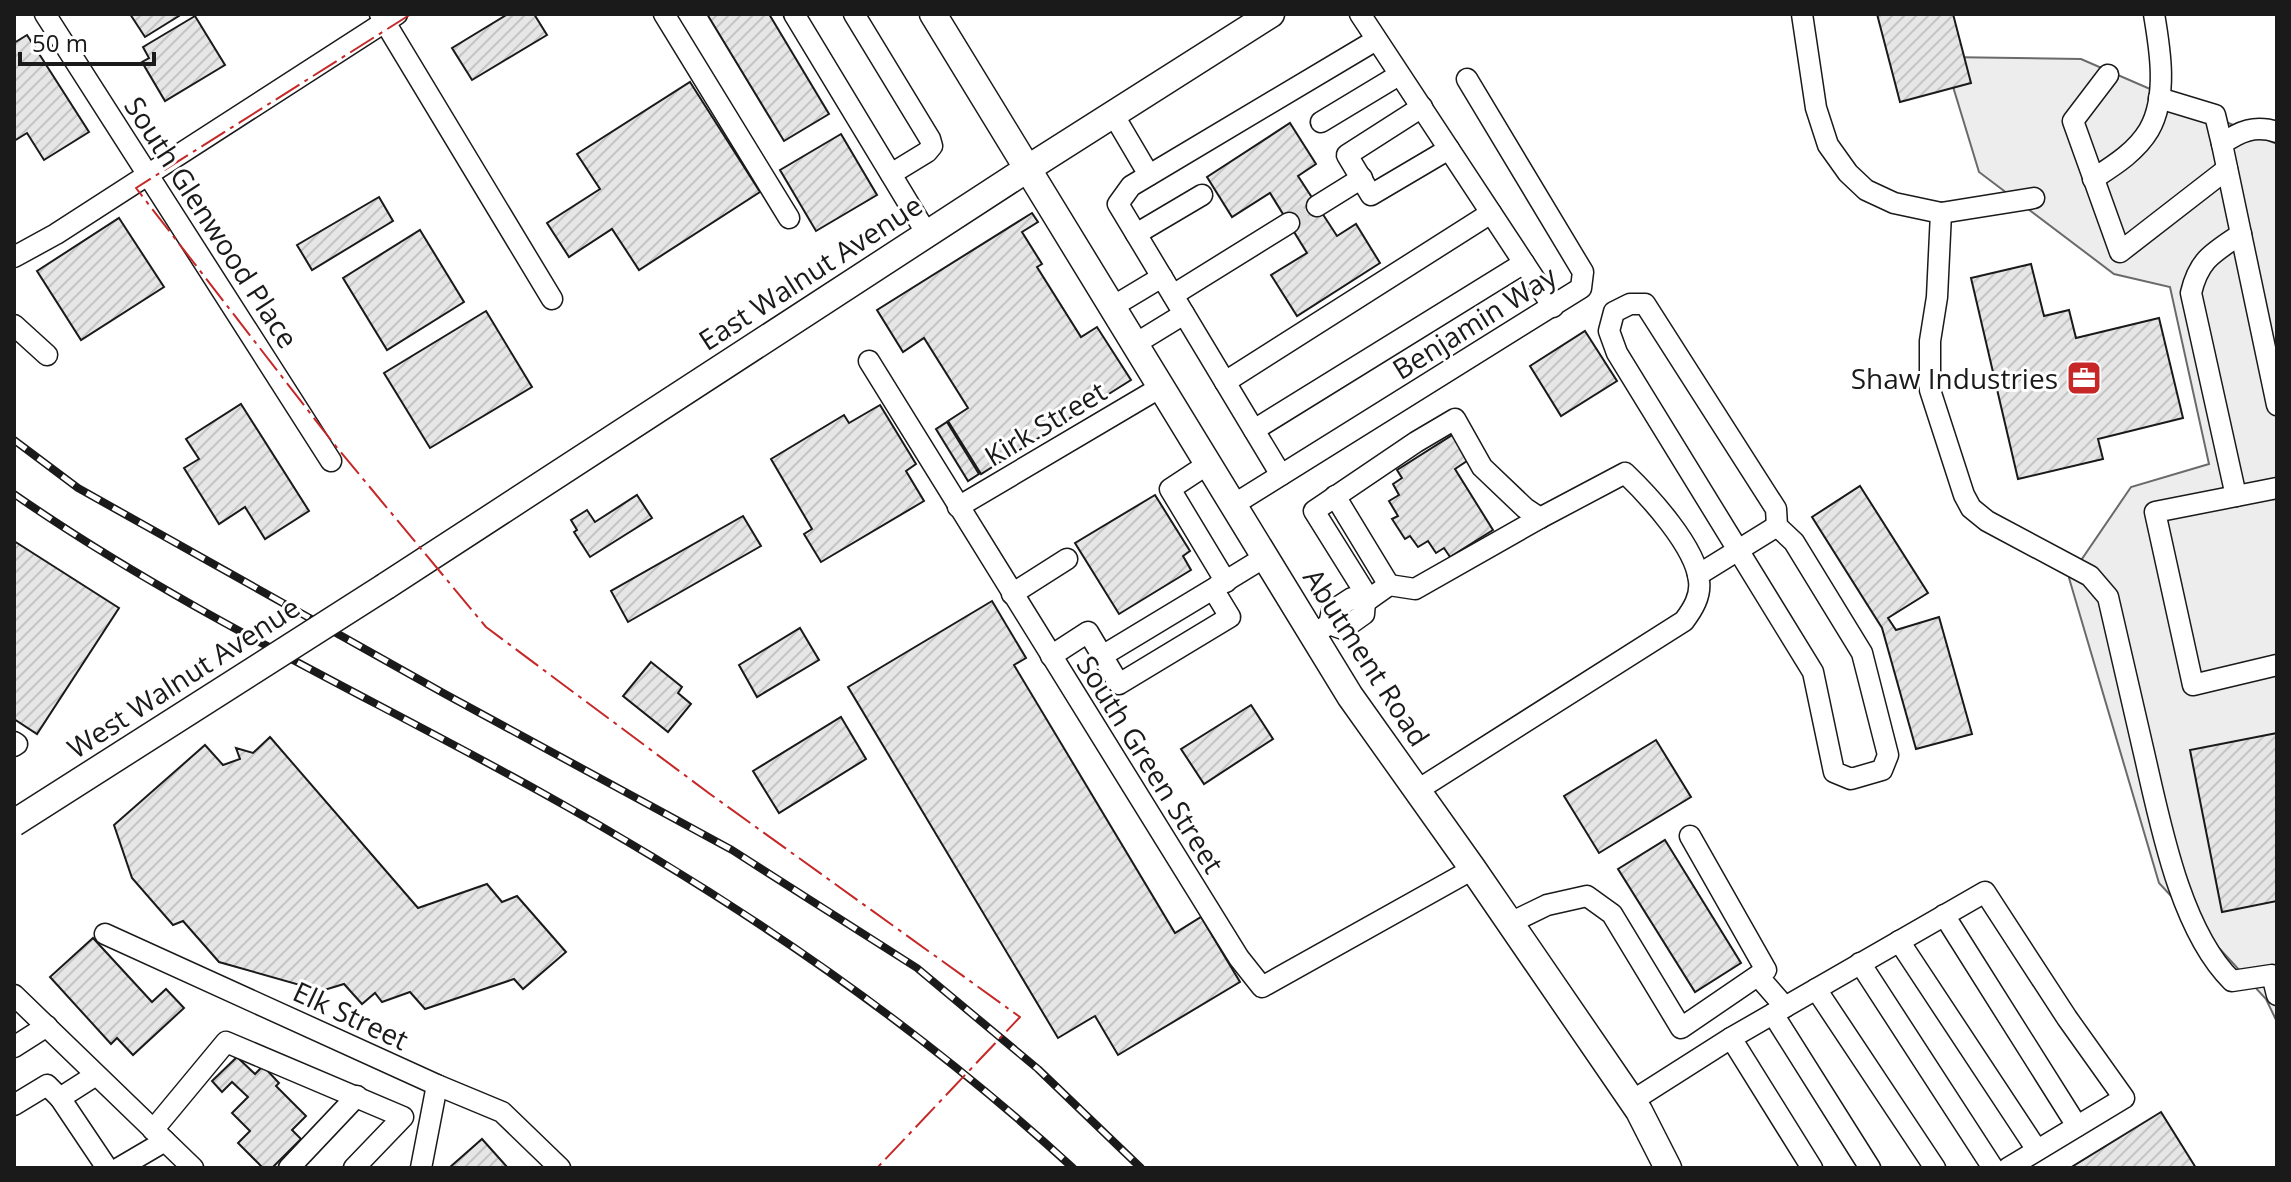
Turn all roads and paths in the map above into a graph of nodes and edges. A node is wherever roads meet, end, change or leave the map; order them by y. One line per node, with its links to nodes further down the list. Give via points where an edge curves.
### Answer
1 (45, 14): 25 (street, South Glenwood Place)
2 (664, 14): 34 (street)
3 (794, 14): 24 (street)
4 (854, 14): 24 (street, via 932,146)
5 (933, 14): 22 (main road, Abutment Road)
6 (1271, 14): 17 (main road, East Walnut Avenue)
7 (1360, 14): 11 (street)
8 (1802, 14): 33 (street, via 1816,108 1828,145 1866,190 1894,203)
9 (2154, 14): 15 (street)
10 (387, 17): 25 (street); 43 (street)
11 (1376, 40): 12 (street); 26 (street)
12 (1399, 75): 16 (street); 18 (street)
13 (2108, 75): 28 (street, via 2073,121)
14 (1467, 79): 45 (street, Benjamin Way, via 1583,272 1581,288)
15 (2159, 98): 20 (street, via 2215,115); 28 (street, via 2149,130 2125,158)
16 (1422, 107): 21 (street); 27 (street, via 1347,155)
17 (1113, 114): 22 (main road, East Walnut Avenue); 26 (street)
18 (1321, 122)
19 (2277, 132): 20 (street, via 2262,127 2238,132)
20 (2222, 144): 23 (street)
21 (1449, 149): 27 (street, via 1371,195); 32 (street)
22 (1027, 169): 36 (main road, East Walnut Avenue); 44 (main road, Abutment Road)
23 (2227, 169): 28 (street, via 2120,252); 38 (street)
24 (891, 174): 36 (street)
25 (148, 175): 39 (street); 55 (street, South Glenwood Place)
26 (1149, 175): 37 (street, via 1131,186 1118,204)
27 (1362, 178): 31 (street)
28 (2093, 179)
29 (1202, 195): 37 (street)
30 (2034, 198): 33 (street)
31 (1317, 206)
32 (1491, 213): 40 (street); 51 (street)
33 (1941, 213): 90 (street, via 1930,390 1964,495 1987,521 2090,576 2108,597 2168,856 2204,945 2232,981 2272,975)
34 (789, 218)
35 (1289, 223): 42 (street)
36 (927, 234): 70 (main road, East Walnut Avenue)
37 (1136, 234): 41 (street)
38 (2241, 234): 53 (street); 60 (street, via 2207,257 2196,271 2191,293)
39 (14, 257)
40 (1524, 263): 45 (street); 54 (street)
41 (1162, 277): 42 (street); 44 (street)
42 (1173, 295): 46 (street)
43 (552, 299)
44 (1112, 307): 48 (main road, Abutment Road)
45 (1553, 307): 57 (street, Benjamin Way)
46 (1184, 314): 48 (street); 51 (street)
47 (14, 325): 49 (street)
48 (1135, 344): 52 (main road, Abutment Road)
49 (47, 355)
50 (869, 361): 62 (street, South Green Street)
51 (1225, 382): 54 (street)
52 (1161, 387): 56 (main road, Abutment Road); 62 (street, Kirk Street)
53 (2277, 405)
54 (1254, 430): 57 (street)
55 (331, 461)
56 (1208, 464): 61 (main road, Abutment Road); 71 (street, via 1170,489)
57 (1281, 475): 61 (street, Benjamin Way)
58 (2277, 488): 60 (street)
59 (1335, 496): 63 (street, via 1455,419 1482,467); 69 (street); 73 (street, via 1314,511)
60 (2236, 496): 77 (street, via 2155,512 2193,685)
61 (1233, 505): 66 (main road, Abutment Road)
62 (958, 507): 72 (street, South Green Street)
63 (1540, 518): 68 (street, via 1625,473 1656,504); 69 (street, via 1415,589)
64 (1777, 526): 65 (street); 65 (street, via 1776,509 1645,304 1614,312 1609,331 1617,353); 65 (street, via 1794,542 1862,653 1888,755 1882,770 1851,779 1834,772 1813,672)
65 (1739, 549): 68 (street)
66 (1265, 557): 71 (street); 74 (main road, Abutment Road)
67 (1067, 559): 72 (street)
68 (1698, 575): 78 (street, via 1693,610 1672,631)
69 (1389, 585): 73 (street)
70 (386, 586): 79 (main road, West Walnut Avenue, bridge)
71 (1219, 586): 76 (street); 76 (street, via 1230,617 1119,684)
72 (1012, 594): 75 (street, South Green Street)
73 (1367, 600): 74 (street, via 1352,598 1332,611)
74 (1321, 630): 78 (main road, Abutment Road, via 1350,696)
75 (1051, 656): 76 (street, via 1088,632); 81 (street, South Green Street, via 1262,987)
76 (1102, 656)
77 (2277, 665)
78 (1416, 791): 81 (main road, Abutment Road)
79 (14, 823)
80 (1690, 836): 87 (street, via 1766,970)
81 (1473, 869): 83 (main road, Abutment Road)
82 (1944, 915): 85 (street); 101 (street); 101 (street, via 1985,892 2124,1098)
83 (1510, 923): 87 (street, via 1547,905 1587,896 1612,914 1681,1028); 99 (main road, Abutment Road)
84 (105, 934): 96 (street, Elk Street)
85 (1899, 941): 86 (street); 103 (street)
86 (1860, 963): 88 (street); 115 (street)
87 (1758, 976): 91 (street)
88 (1816, 989): 91 (street); 114 (street)
89 (14, 995): 92 (street)
90 (2277, 995)
91 (1779, 1010): 93 (street); 113 (street)
92 (47, 1026): 94 (street); 95 (street)
93 (1731, 1038): 99 (street); 112 (street)
94 (14, 1047)
95 (96, 1075): 98 (street); 102 (street)
96 (437, 1085): 109 (street); 110 (street, Elk Street, via 502,1112)
97 (357, 1096): 102 (street, via 226,1042); 107 (street); 108 (street, via 403,1117)
98 (60, 1098): 100 (street, via 47,1085); 104 (street)
99 (1632, 1101): 111 (main road, Abutment Road)
100 (14, 1105)
101 (2077, 1126): 103 (street)
102 (159, 1136): 105 (street); 106 (street)
103 (2037, 1150): 116 (street)
104 (107, 1168)
105 (119, 1168)
106 (193, 1168)
107 (289, 1168)
108 (354, 1168)
109 (421, 1168)
110 (560, 1168)
111 (1668, 1168)
112 (1812, 1168)
113 (1870, 1168)
114 (1935, 1168)
115 (1993, 1168)
116 (2008, 1168)

